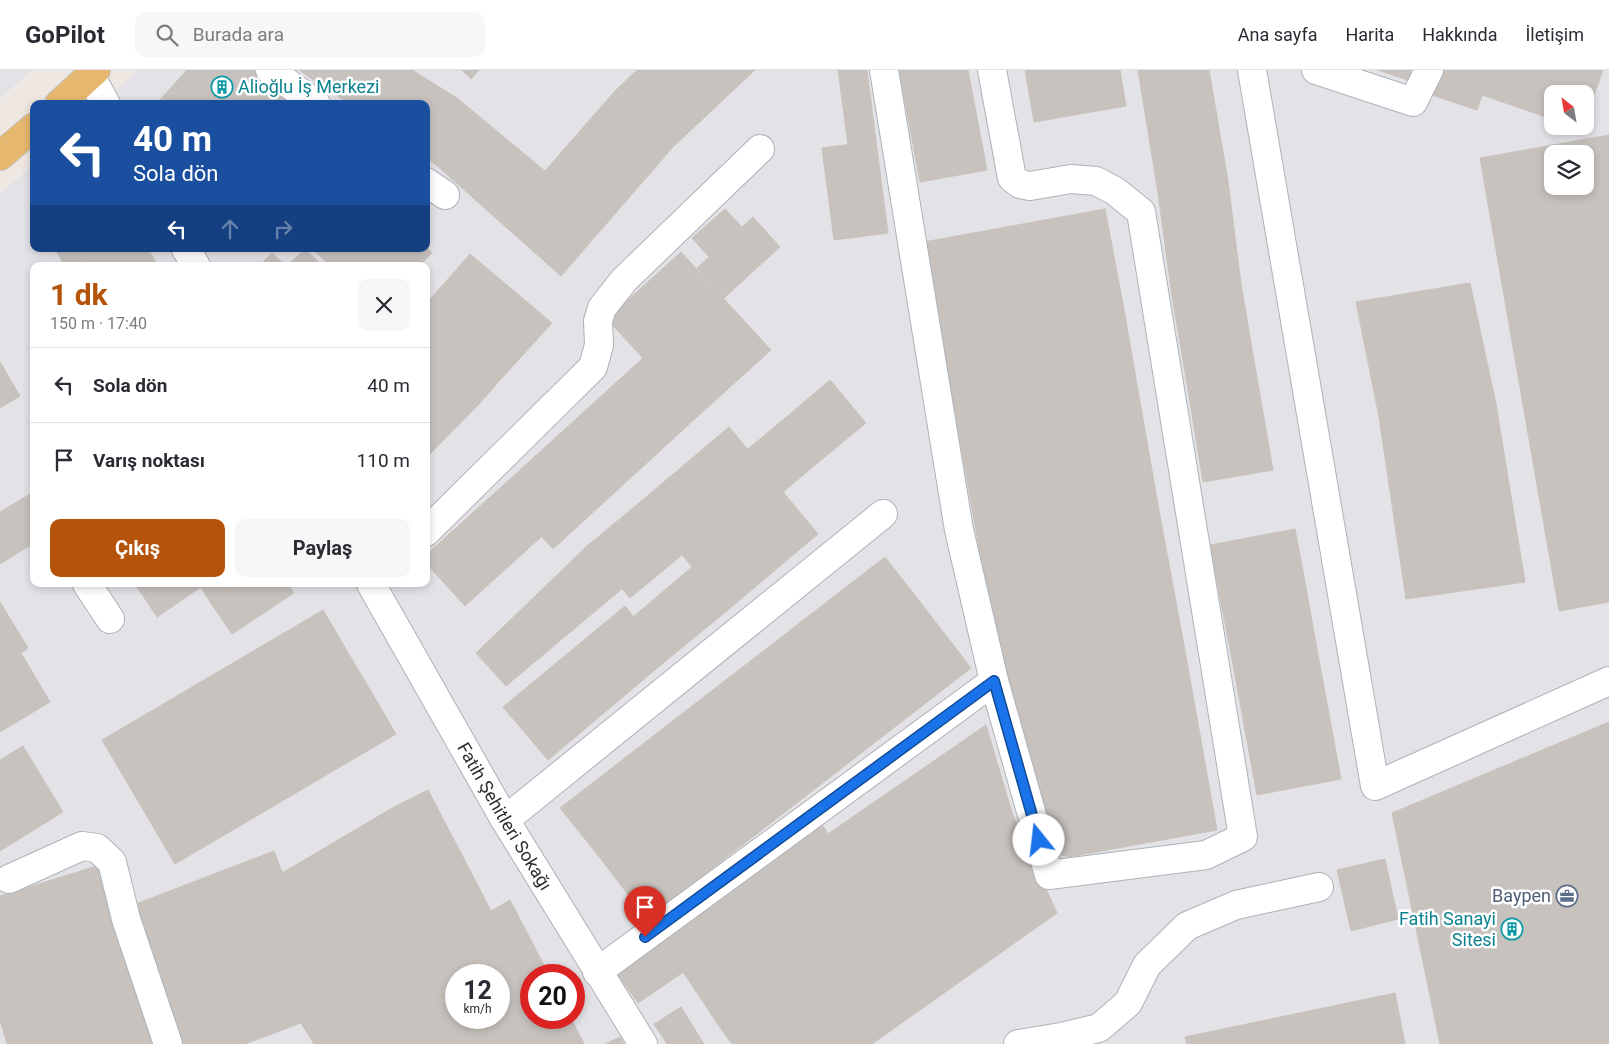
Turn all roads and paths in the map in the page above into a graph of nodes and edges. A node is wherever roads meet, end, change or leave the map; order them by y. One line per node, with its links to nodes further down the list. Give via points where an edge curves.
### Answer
1 (270, 70): 10 (street)
2 (884, 70): 19 (street, via 959,530)
3 (992, 70): 19 (street, via 1012,178 1030,186 1071,179 1096,181 1115,191 1141,212 1243,837 1206,855 1049,875)
4 (1252, 70): 20 (street, via 1375,786)
5 (1316, 70): 6 (street, via 1413,102)
6 (1428, 70)
7 (93, 72): 8 (main road); 9 (street)
8 (63, 100)
9 (104, 100)
10 (311, 100)
11 (30, 130): 13 (main road)
12 (760, 149): 15 (street, via 624,280 602,308 598,321 599,345 593,367)
13 (0, 156)
14 (884, 514): 21 (street)
15 (430, 528)
16 (89, 587): 18 (street)
17 (374, 587): 21 (street, Fatih Şehitleri Sokağı)
18 (110, 620)
19 (994, 681): 24 (street)
20 (1609, 681)
21 (504, 820): 24 (street, Fatih Şehitleri Sokağı)
22 (9, 879): 25 (street, via 82,846 97,848 112,862 126,918)
23 (1319, 887): 27 (street, via 1236,905 1187,926 1147,965 1128,1003 1099,1028)
24 (597, 972): 26 (street, Fatih Şehitleri Sokağı)
25 (168, 1044)
26 (643, 1044)
27 (1018, 1044)

